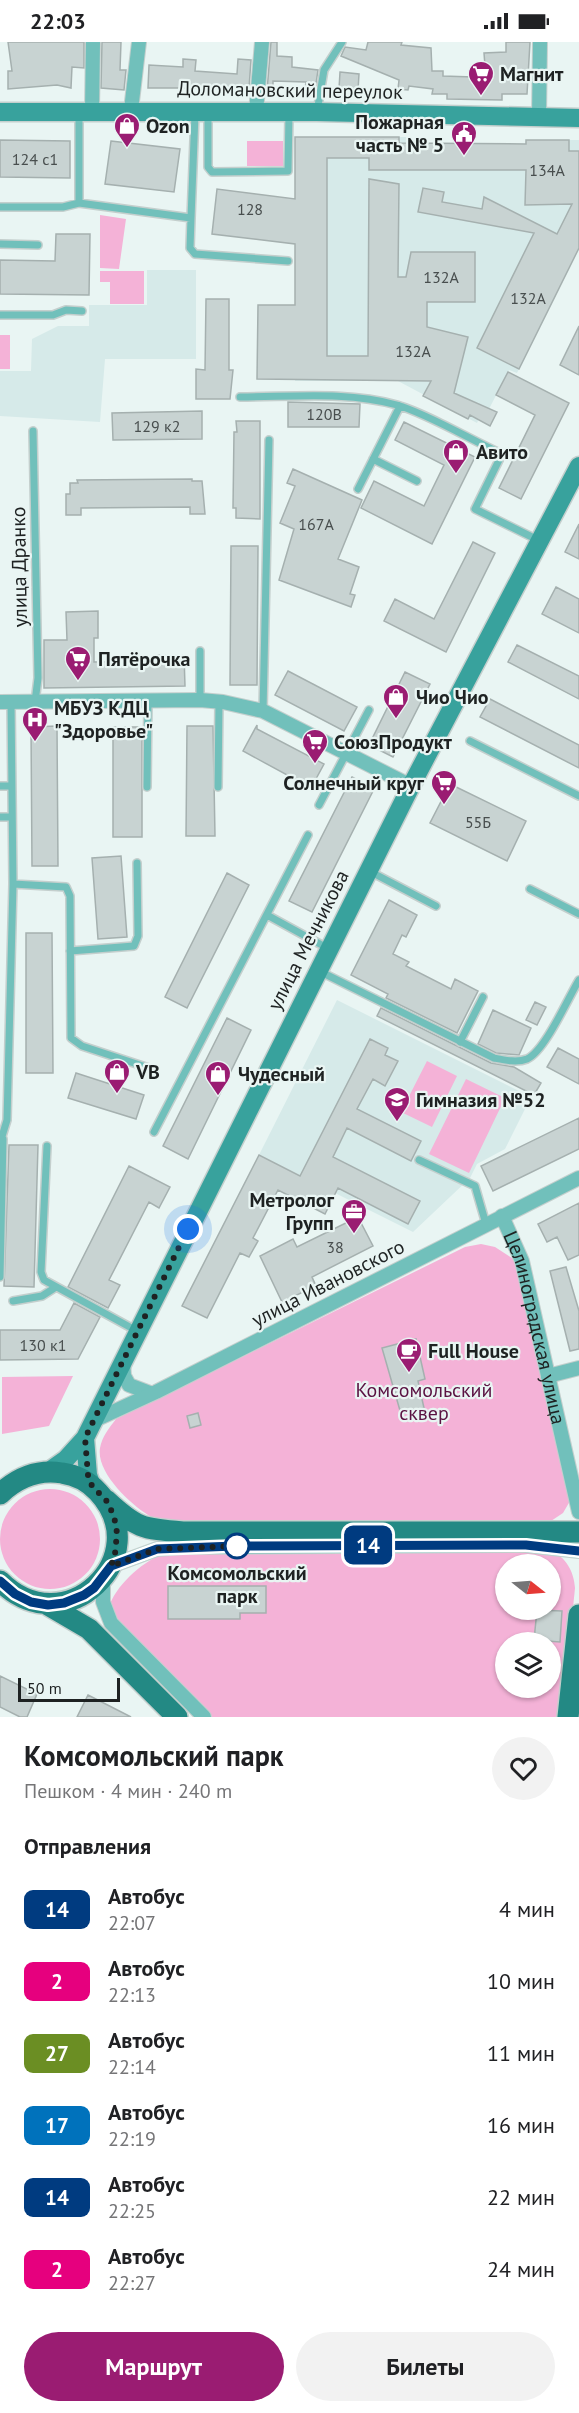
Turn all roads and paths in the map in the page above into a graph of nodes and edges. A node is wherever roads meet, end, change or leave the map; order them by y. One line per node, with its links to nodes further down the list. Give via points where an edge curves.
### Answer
1 (93, 42): 7 (street)
2 (139, 42): 6 (street)
3 (262, 42): 10 (street)
4 (342, 42): 12 (lane, via 324,70)
5 (540, 42): 13 (street)
6 (130, 110): 7 (main road, Доломановский переулок); 8 (main road, Доломановский переулок)
7 (86, 111): 9 (main road, Доломановский переулок); 15 (lane)
8 (201, 111): 10 (main road, Доломановский переулок); 11 (lane, via 208,167 212,172 288,171); 17 (lane)
9 (0, 112)
10 (256, 112): 11 (main road, Доломановский переулок)
11 (289, 112): 12 (main road, Доломановский переулок)
12 (317, 112): 13 (main road, Доломановский переулок)
13 (539, 118): 14 (main road, Доломановский переулок)
14 (579, 118)
15 (79, 203): 16 (lane, via 63,207); 17 (lane)
16 (0, 207)
17 (191, 218): 20 (lane, via 190,248 195,254)
18 (0, 244): 19 (lane)
19 (38, 245)
20 (288, 261)
21 (82, 311): 22 (lane)
22 (0, 315)
23 (240, 397): 24 (lane, via 351,396)
24 (400, 406): 27 (lane); 31 (lane, via 502,454 475,509)
25 (33, 431): 36 (lane, улица Дранко, via 38,678)
26 (269, 440): 39 (lane)
27 (373, 459): 29 (lane); 30 (lane)
28 (579, 466): 31 (main road, улица Мечникова)
29 (417, 481)
30 (358, 489)
31 (540, 540): 44 (main road, улица Мечникова)
32 (200, 651): 34 (lane)
33 (148, 700): 34 (street); 36 (street); 45 (lane)
34 (200, 700): 37 (street)
35 (5, 702): 36 (street); 43 (lane)
36 (35, 702)
37 (219, 702): 39 (street); 46 (lane)
38 (369, 710): 41 (lane)
39 (262, 711): 41 (street)
40 (470, 741): 47 (lane)
41 (346, 753): 44 (street); 48 (lane)
42 (0, 786): 43 (lane)
43 (12, 786): 50 (lane)
44 (411, 786): 53 (main road, улица Мечникова)
45 (147, 787)
46 (218, 787)
47 (579, 796)
48 (319, 805)
49 (0, 817): 50 (lane)
50 (12, 817): 54 (lane)
51 (308, 835): 58 (lane)
52 (137, 863): 60 (lane, via 138,936 134,946)
53 (368, 871): 56 (lane); 59 (main road, улица Мечникова)
54 (13, 884): 60 (lane, via 66,887 70,897); 64 (lane)
55 (530, 889): 57 (lane)
56 (436, 906)
57 (579, 914)
58 (267, 915): 59 (lane); 67 (lane)
59 (329, 949): 61 (main road, улица Мечникова)
60 (70, 951): 66 (lane, via 71,1038 82,1046)
61 (318, 970): 65 (lane); 78 (main road, улица Мечникова)
62 (579, 980): 65 (lane, via 538,1051 526,1059 494,1058)
63 (483, 997): 65 (lane)
64 (4, 1030): 68 (lane)
65 (460, 1042)
66 (153, 1069)
67 (154, 1132)
68 (4, 1134): 69 (lane); 75 (lane)
69 (0, 1143)
70 (47, 1146): 76 (lane, via 41,1272 44,1280)
71 (420, 1160): 74 (lane, via 475,1186)
72 (579, 1178): 73 (street, улица Ивановского)
73 (502, 1216): 74 (street, улица Ивановского); 81 (street, Целиноградская улица, via 522,1261)
74 (486, 1224): 82 (street, улица Ивановского)
75 (0, 1276)
76 (56, 1287): 77 (lane, via 42,1296); 78 (lane)
77 (14, 1301)
78 (138, 1331): 79 (main road, улица Мечникова)
79 (123, 1361): 82 (street, via 129,1385); 83 (main road, улица Мечникова)
80 (579, 1368): 81 (street)
81 (548, 1376): 88 (street, Целиноградская улица)
82 (150, 1394): 83 (street, улица Ивановского)
83 (93, 1421): 84 (main road, улица Мечникова)
84 (85, 1438): 85 (main road, улица Мечникова); 86 (main road, улица Мечникова, via 88,1475)
85 (49, 1471): 86 (main road, via 72,1474); 87 (main road, via 26,1476)
86 (99, 1493): 89 (main road, via 140,1527 183,1532); 91 (main road, via 114,1516 117,1533 115,1554)
87 (0, 1494)
88 (579, 1512)
89 (579, 1532)
90 (579, 1551): 91 (street, via 526,1545 183,1547 157,1549)
91 (107, 1573): 93 (main road, via 94,1588 75,1600); 96 (street, via 103,1602 111,1623)
92 (0, 1582): 93 (main road, via 23,1598)
93 (48, 1605): 95 (main road, via 88,1629)
94 (579, 1615): 97 (main road)
95 (177, 1717)
96 (204, 1717)
97 (568, 1717)

